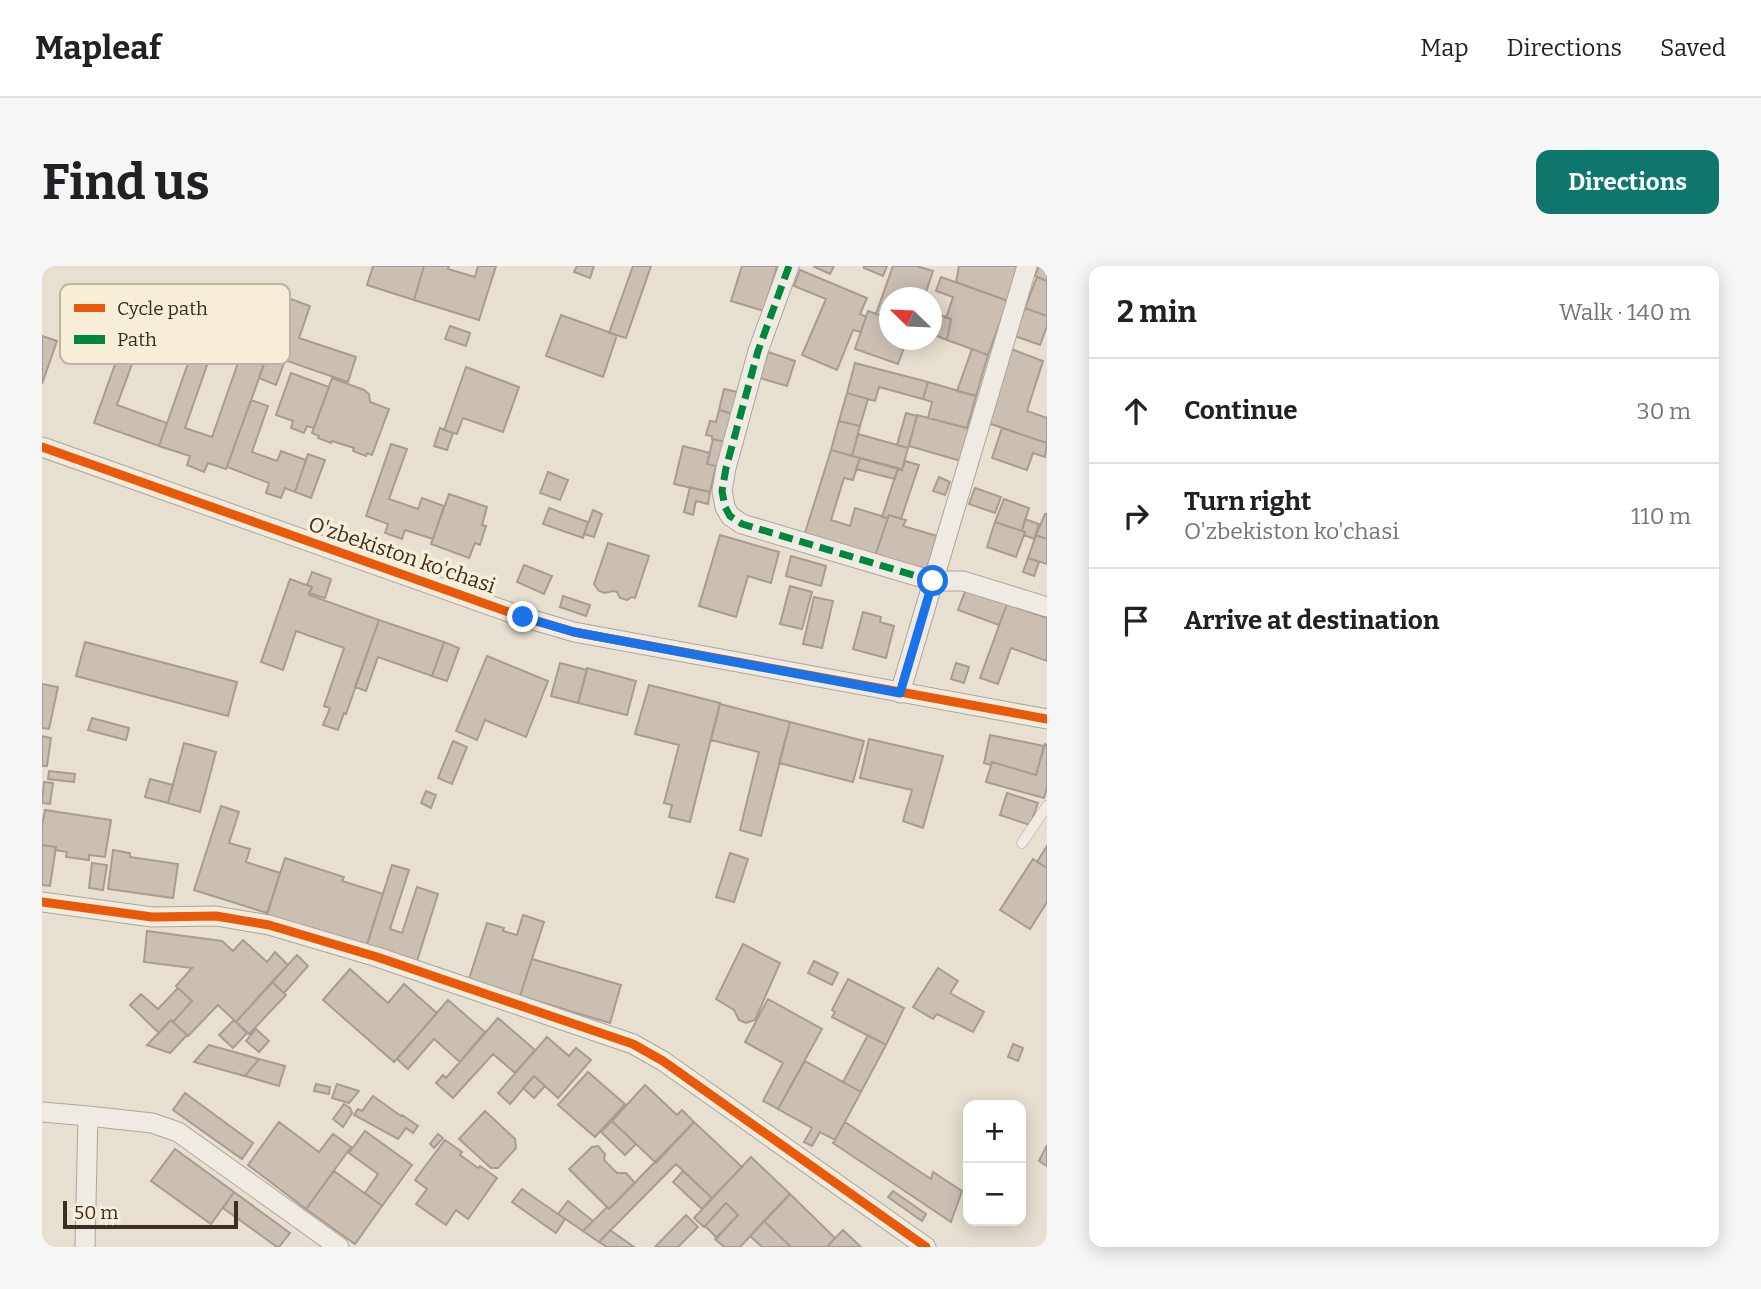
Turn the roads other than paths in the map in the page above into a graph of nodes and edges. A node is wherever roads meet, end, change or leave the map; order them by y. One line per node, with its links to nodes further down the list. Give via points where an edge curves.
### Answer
1 (789, 266): 4 (street, via 758,351 726,468 725,507 742,524)
2 (1027, 266): 4 (street)
3 (42, 447): 6 (street, O'zbekiston ko'chasi, via 574,632)
4 (933, 581): 5 (street, via 963,581); 6 (street)
5 (1047, 607)
6 (900, 693): 7 (street, O'zbekiston ko'chasi)
7 (1047, 719)
8 (1047, 806): 9 (lane)
9 (1022, 843)
10 (42, 902): 15 (street, via 152,917 216,916 270,925 633,1044 663,1060)
11 (42, 1112): 12 (street)
12 (88, 1116): 13 (street); 14 (street, via 152,1123 178,1132)
13 (85, 1247)
14 (339, 1247)
15 (926, 1247)

